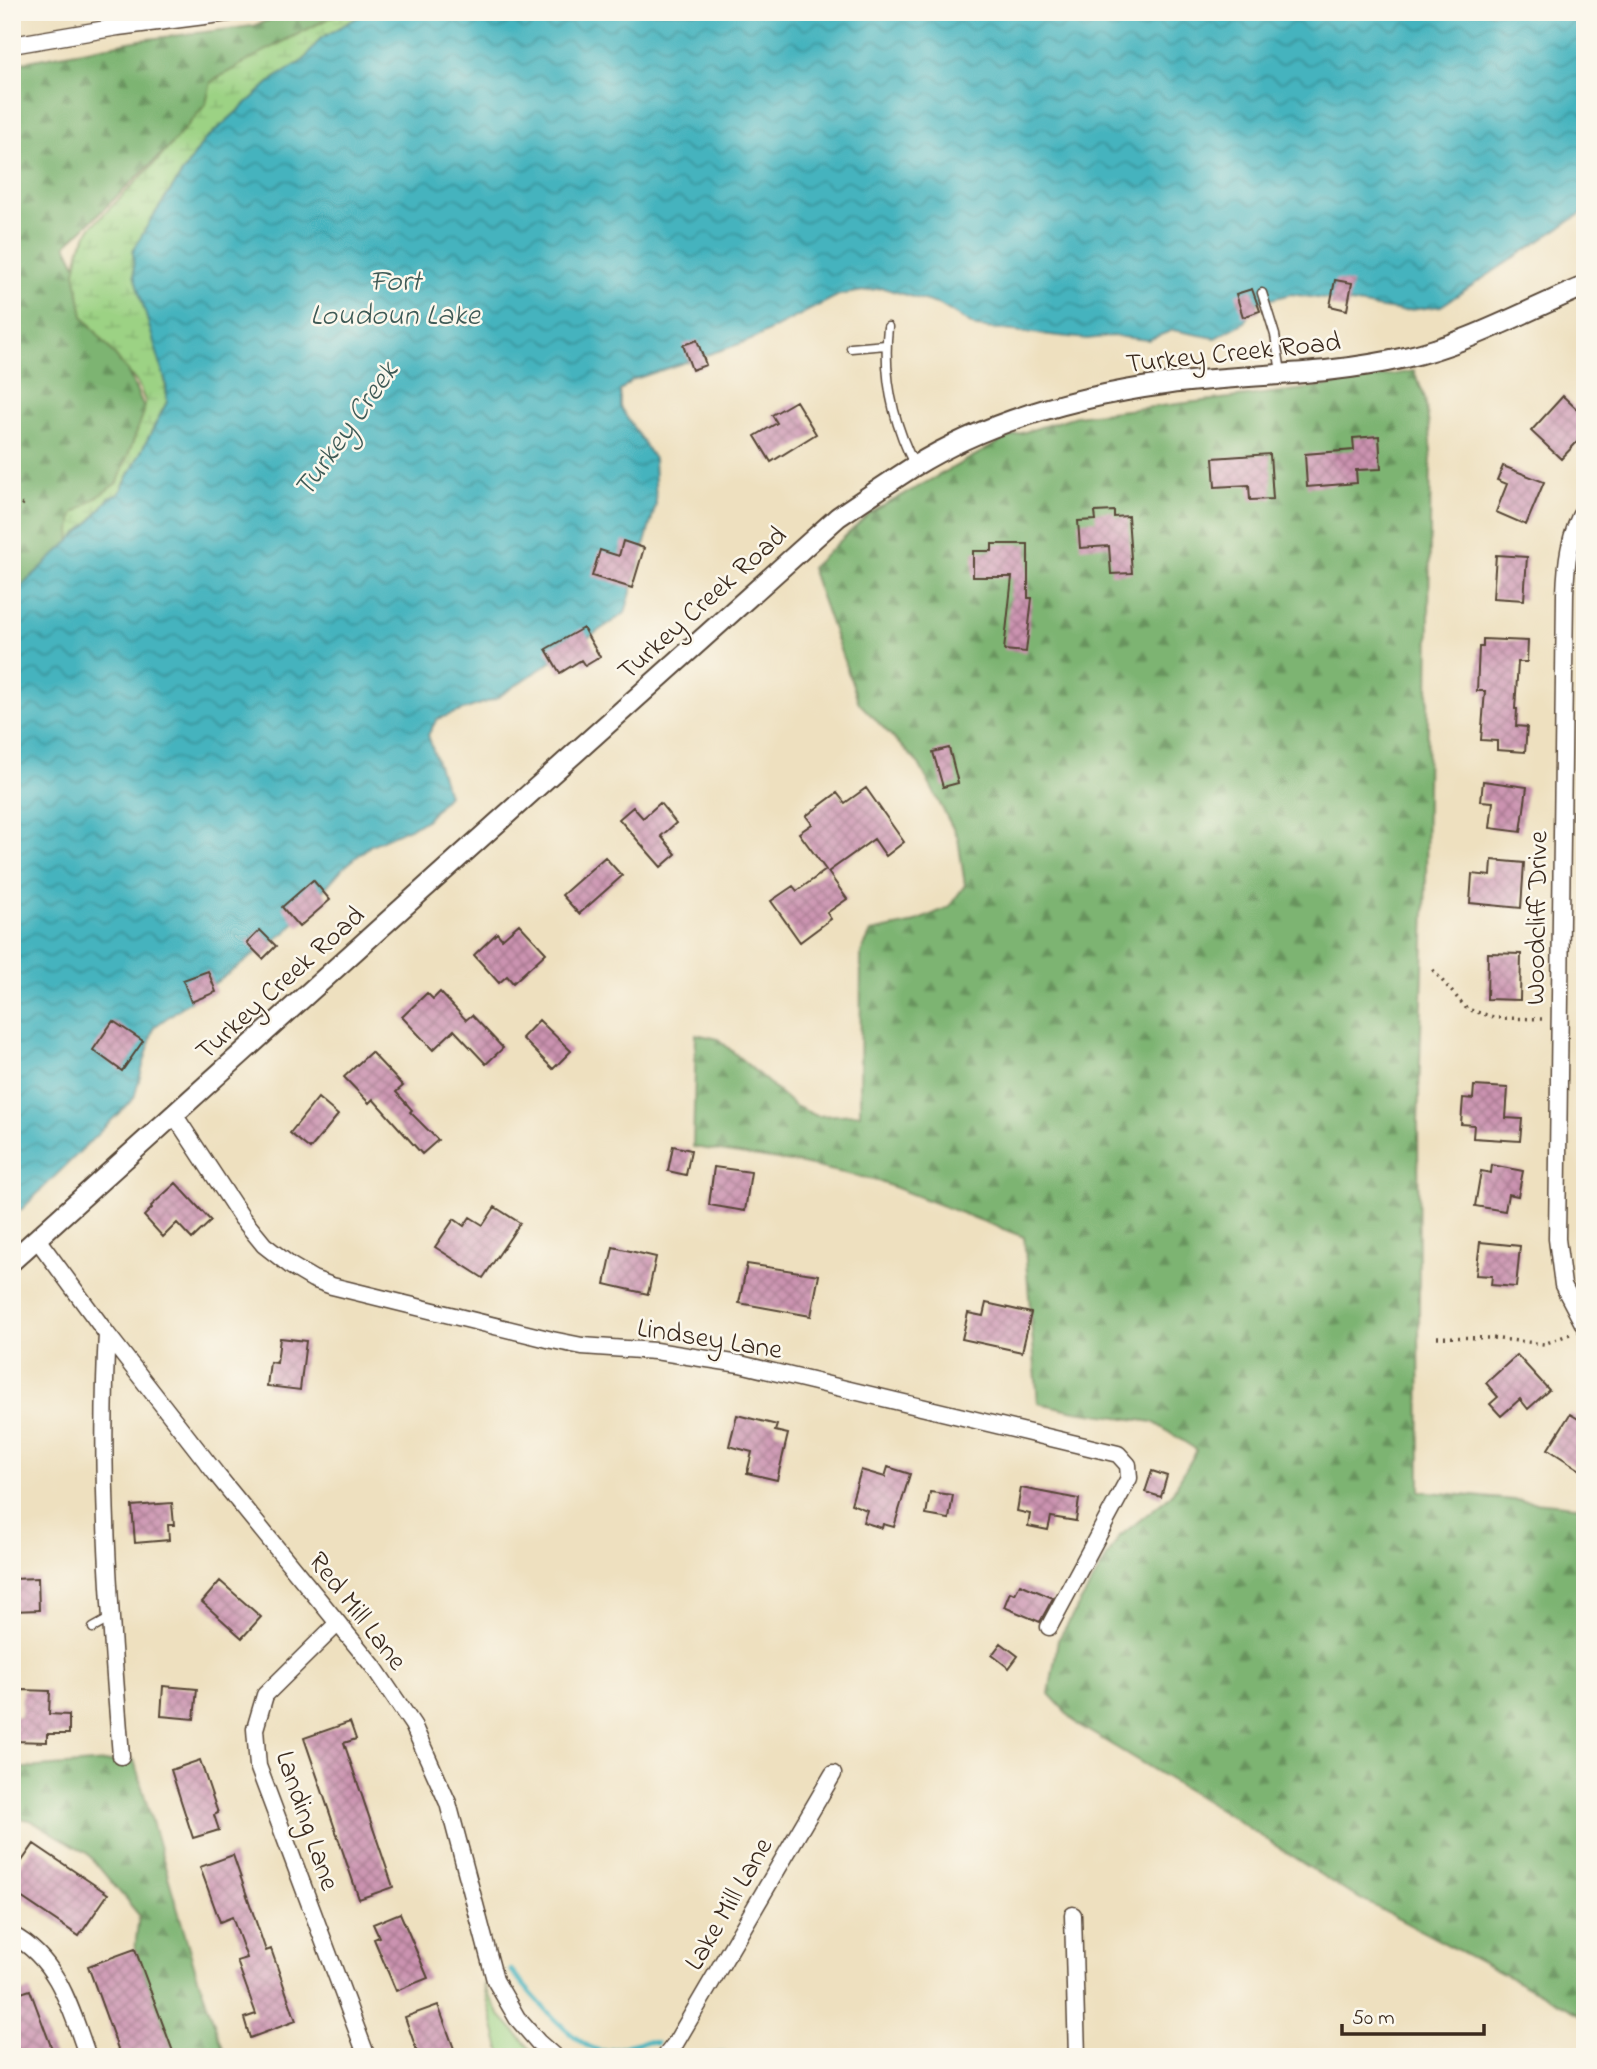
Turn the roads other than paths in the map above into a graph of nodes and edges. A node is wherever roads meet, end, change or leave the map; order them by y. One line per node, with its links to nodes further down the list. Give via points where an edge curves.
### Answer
1 (236, 12): 2 (street, via 118,24)
2 (12, 45)
3 (1585, 286): 8 (street, Turkey Creek Road, via 1473,336 1404,358)
4 (1262, 293): 8 (lane)
5 (888, 327): 6 (lane)
6 (887, 345): 7 (lane); 9 (lane, via 886,366 898,425)
7 (851, 348)
8 (1281, 375): 9 (street, Turkey Creek Road, via 1169,384 1078,399 989,429)
9 (915, 466): 11 (street, Turkey Creek Road, via 838,517)
10 (1585, 507): 14 (street, Woodcliff Drive, via 1566,558 1558,1239 1563,1286)
11 (175, 1116): 12 (street, Turkey Creek Road); 18 (street, Lindsey Lane, via 264,1245 291,1266 332,1286 562,1342 740,1364 1118,1454 1128,1465 1129,1478)
12 (37, 1239): 13 (street, Turkey Creek Road); 15 (street, Red Mill Lane)
13 (12, 1261)
14 (1584, 1326)
15 (107, 1334): 16 (street, via 105,1441); 17 (street, Red Mill Lane)
16 (111, 1618): 19 (lane); 20 (street)
17 (338, 1623): 25 (street, Landing Lane, via 265,1695 255,1729 258,1766); 26 (street, Red Mill Lane, via 413,1725 449,1803 495,1980 517,2018)
18 (1049, 1627)
19 (93, 1628)
20 (121, 1756)
21 (833, 1774): 27 (street, Lake Mill Lane)
22 (1073, 1915): 28 (street)
23 (12, 1935): 24 (street, via 34,1949 62,1985)
24 (88, 2057)
25 (366, 2057)
26 (555, 2057)
27 (665, 2057)
28 (1077, 2057)

